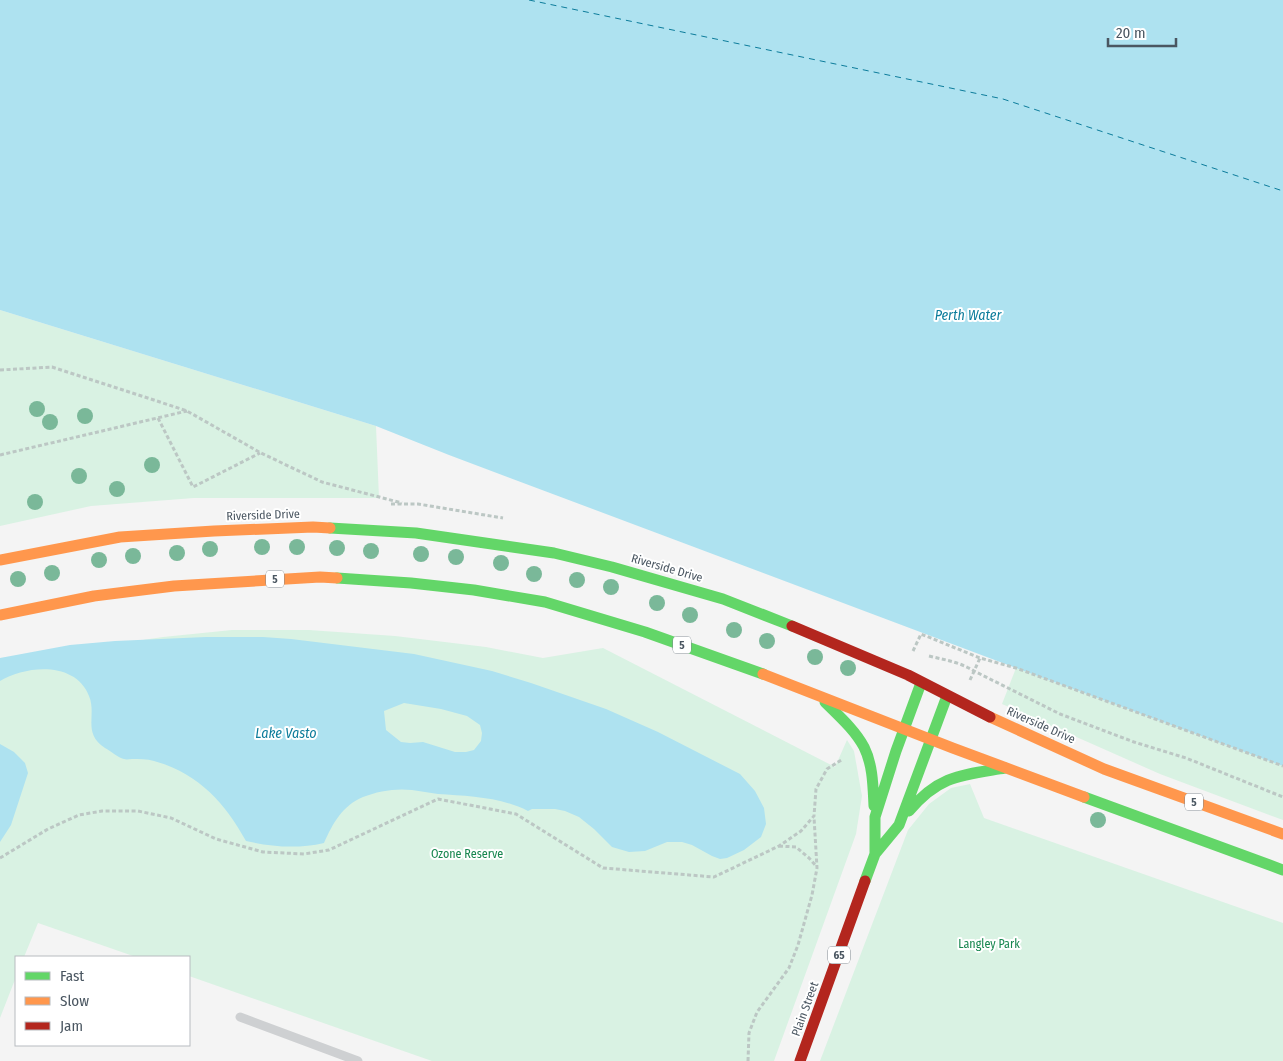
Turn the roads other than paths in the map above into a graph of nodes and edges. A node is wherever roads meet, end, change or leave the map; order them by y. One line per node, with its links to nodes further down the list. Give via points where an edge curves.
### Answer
1 (0, 560): 3 (main road, Riverside Drive / 5, via 129,536 313,527 416,533 554,553 673,584 809,632)
2 (0, 615): 4 (main road, 5, via 94,596 174,586 320,577 411,582 545,602 645,632)
3 (921, 682): 5 (main road, Riverside Drive / 5); 6 (main road, Plain Street / 65)
4 (817, 694): 6 (main road, 5); 9 (main road, via 845,722 865,749 872,774)
5 (947, 696): 7 (main road, Plain Street / 65); 11 (main road, Riverside Drive / 5, via 1104,769)
6 (905, 729): 7 (main road, 5); 9 (main road, Plain Street / 65)
7 (932, 739): 8 (main road, 5); 10 (main road, Plain Street / 65)
8 (1007, 768): 10 (main road, via 943,781 918,799); 13 (main road, 5)
9 (875, 817): 12 (main road, Plain Street / 65)
10 (899, 825): 12 (main road, Plain Street / 65)
11 (1283, 834)
12 (875, 854): 16 (main road, Plain Street / 65)
13 (1283, 870)
14 (240, 1017): 15 (lane)
15 (358, 1061)
16 (800, 1061)

